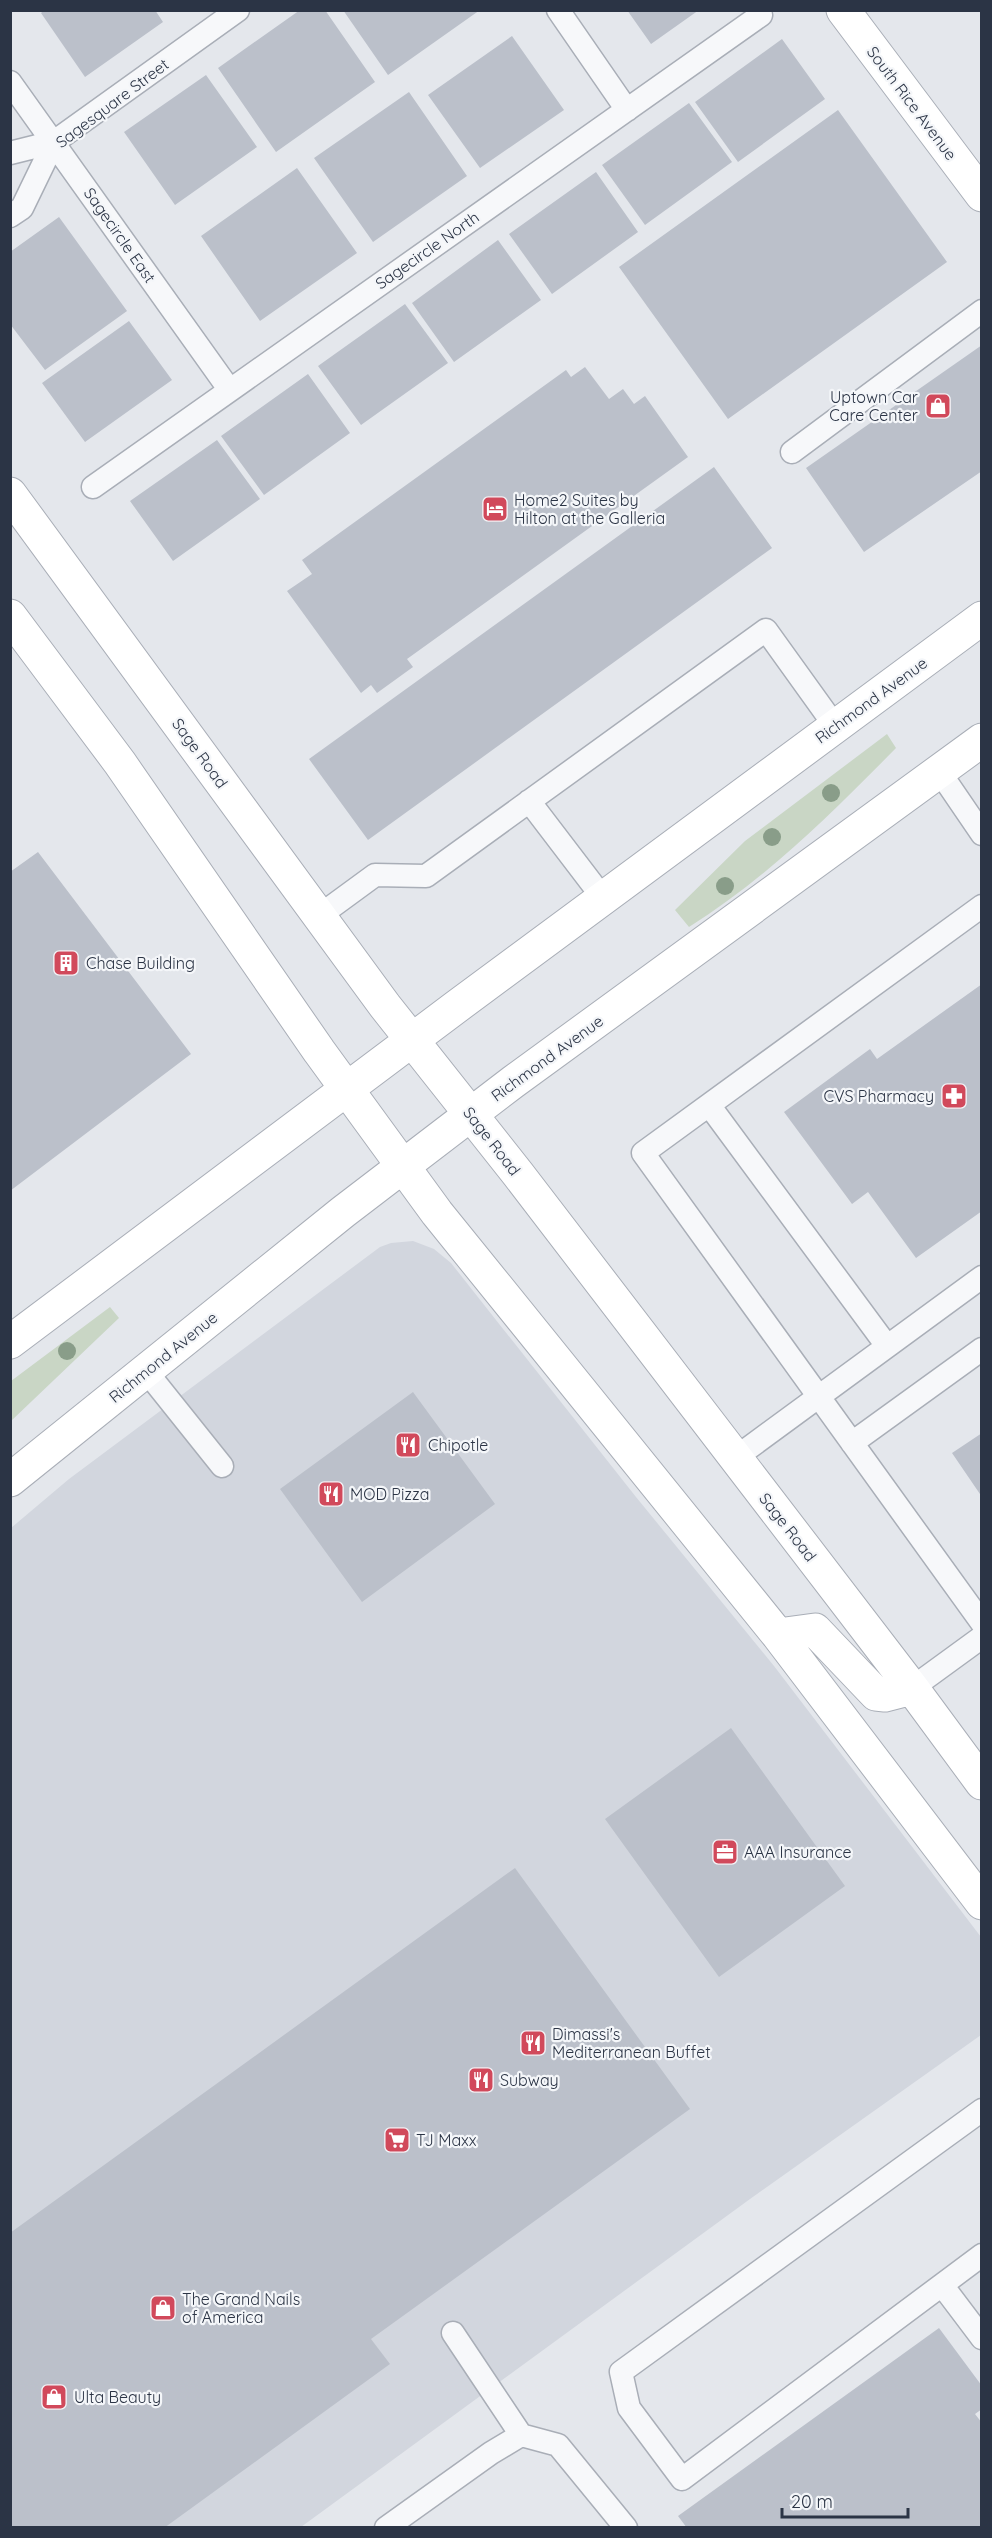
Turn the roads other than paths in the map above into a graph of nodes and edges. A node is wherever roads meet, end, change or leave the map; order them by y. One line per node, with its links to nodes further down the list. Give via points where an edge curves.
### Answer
1 (238, 10): 7 (lane, Sagesquare Street)
2 (558, 10): 6 (lane)
3 (843, 10): 9 (main road, South Rice Avenue)
4 (761, 15): 6 (lane, Sagecircle North)
5 (10, 82): 7 (lane, Sagecircle East)
6 (627, 110): 12 (lane, Sagecircle North)
7 (54, 142): 8 (lane); 10 (lane, Sagesquare Street, via 22,208); 12 (lane, Sagecircle East)
8 (10, 153)
9 (981, 193)
10 (10, 216)
11 (981, 310): 13 (lane)
12 (229, 389): 14 (lane, Sagecircle North)
13 (792, 452)
14 (93, 487)
15 (12, 498): 25 (main road, Sage Road)
16 (10, 616): 27 (main road, via 120,763)
17 (981, 618): 18 (main road, Richmond Avenue)
18 (835, 726): 21 (lane, via 766,630); 23 (main road, Richmond Avenue)
19 (981, 740): 20 (main road, Richmond Avenue)
20 (939, 771): 22 (lane); 29 (main road, Richmond Avenue)
21 (529, 801): 23 (lane); 25 (lane, via 426,876 375,875)
22 (981, 834)
23 (603, 898): 26 (main road, Richmond Avenue)
24 (981, 906): 28 (lane)
25 (319, 916): 26 (main road, Sage Road)
26 (412, 1041): 27 (main road, Richmond Avenue); 29 (main road, Sage Road)
27 (347, 1089): 30 (main road); 32 (main road, Richmond Avenue)
28 (709, 1105): 33 (lane); 36 (lane, via 643,1153)
29 (471, 1114): 30 (main road, Richmond Avenue); 38 (main road, Sage Road)
30 (403, 1166): 35 (main road, Richmond Avenue); 42 (main road)
31 (981, 1277): 33 (lane)
32 (10, 1342)
33 (887, 1346): 36 (lane)
34 (981, 1349): 37 (lane)
35 (146, 1371): 39 (lane); 40 (main road, Richmond Avenue)
36 (819, 1395): 37 (lane); 38 (lane)
37 (852, 1443): 41 (lane)
38 (735, 1458): 44 (main road, Sage Road)
39 (222, 1466)
40 (10, 1480)
41 (981, 1623)
42 (778, 1635): 44 (main road, via 815,1629 876,1694); 46 (main road)
43 (981, 1637): 44 (lane)
44 (912, 1688): 45 (main road, Sage Road)
45 (981, 1784)
46 (981, 1903)
47 (981, 2110): 49 (lane, via 621,2372 629,2408 682,2479)
48 (981, 2255): 49 (lane)
49 (942, 2285): 51 (lane)
50 (453, 2333): 52 (lane)
51 (981, 2338)
52 (521, 2434): 53 (lane); 54 (lane, via 558,2445)
53 (386, 2528)
54 (626, 2528)

